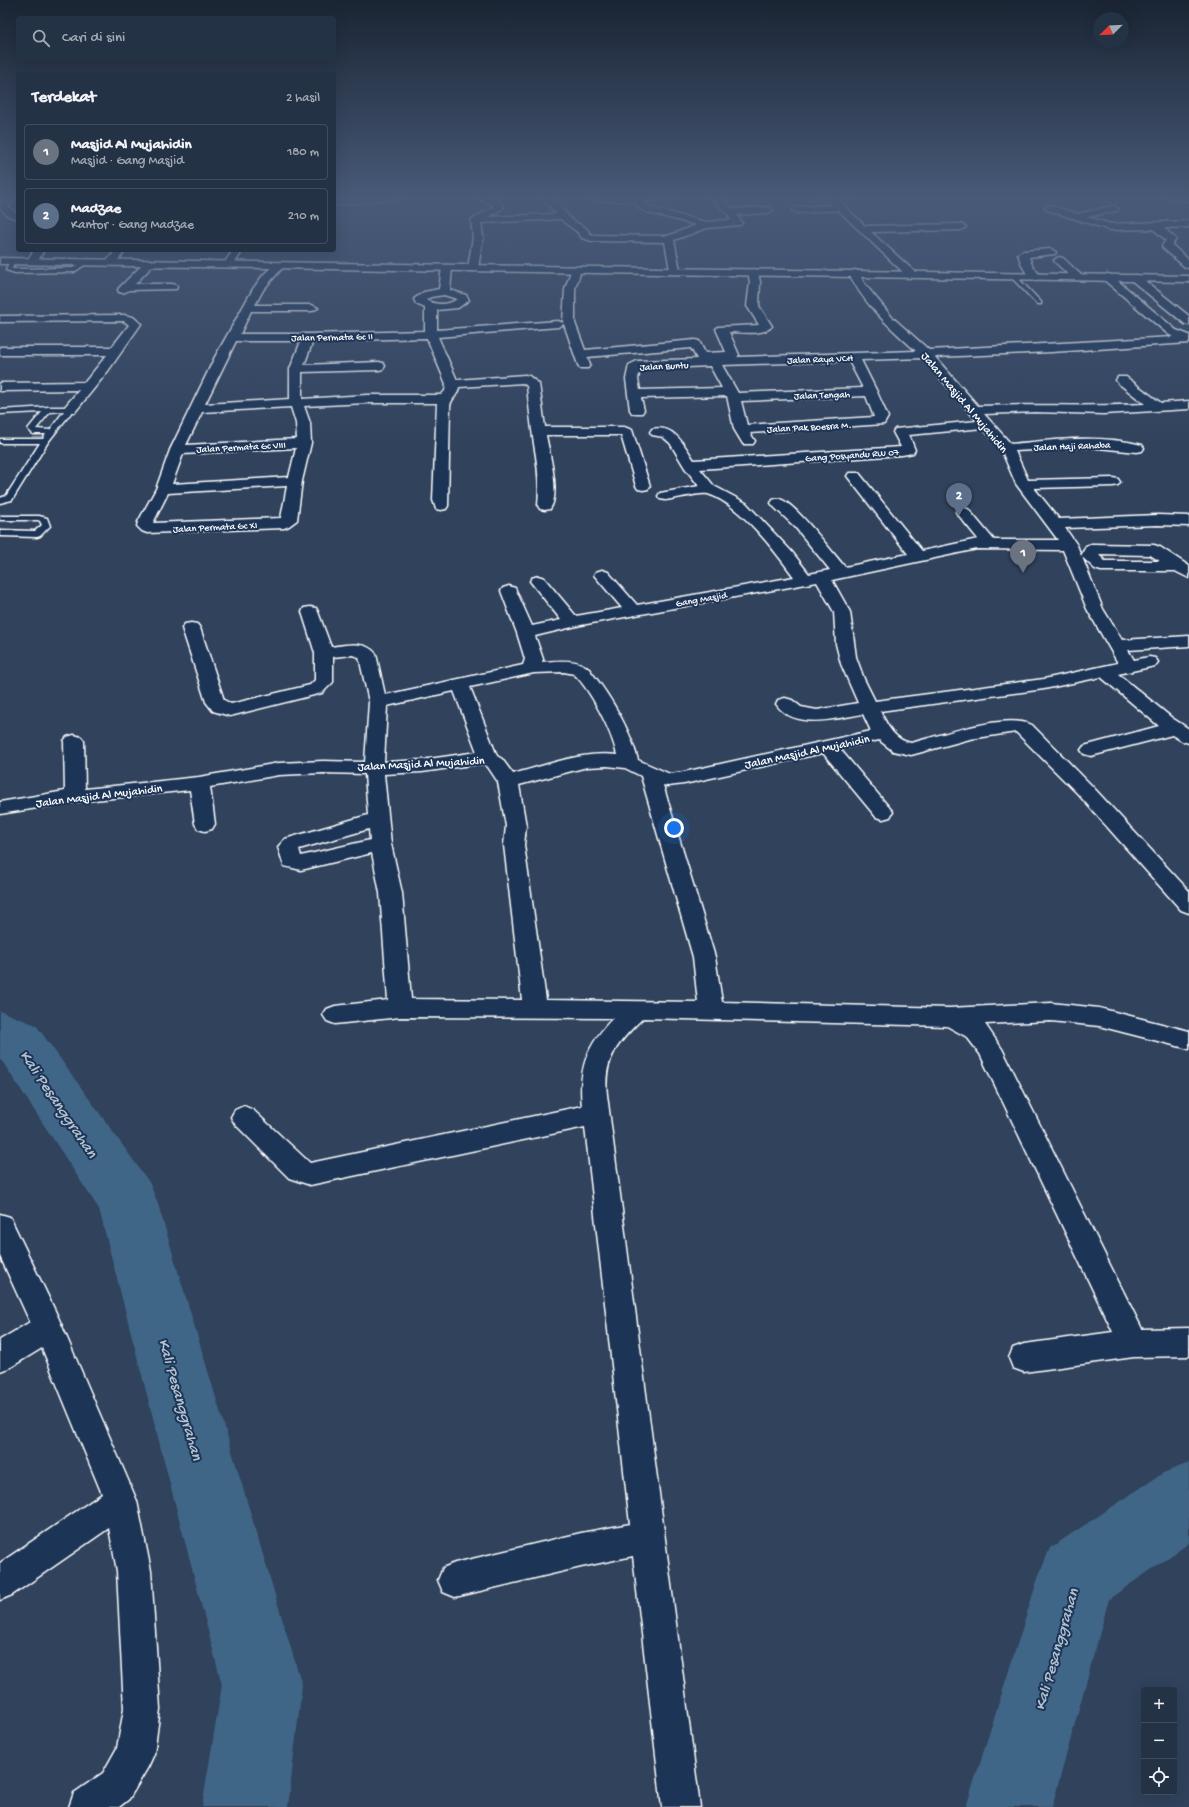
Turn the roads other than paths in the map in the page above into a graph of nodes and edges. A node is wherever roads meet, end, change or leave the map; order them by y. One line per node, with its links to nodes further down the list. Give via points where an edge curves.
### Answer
1 (134, 279): 10 (street, via 125,288)
2 (266, 279): 14 (street)
3 (446, 279): 11 (street)
4 (573, 279): 5 (street, via 570,289 569,323 582,360 693,344 703,357 733,355 722,329 766,326 753,306)
5 (754, 279)
6 (857, 279): 26 (street, Jalan Masjid Al Mujahidin, via 887,318)
7 (1016, 279): 12 (lane)
8 (1110, 279): 22 (street)
9 (1137, 279): 17 (street)
10 (172, 287)
11 (444, 292): 13 (street, via 428,294 420,299 420,302); 13 (street, via 458,294 463,300 447,307)
12 (1039, 302)
13 (431, 307): 19 (street)
14 (249, 308): 15 (street); 20 (street)
15 (312, 308)
16 (0, 319): 25 (street, via 130,319 135,324)
17 (1189, 322)
18 (558, 324): 19 (street, Jalan Permata Gc II)
19 (430, 334): 21 (street, Jalan Permata Gc II); 32 (street)
20 (233, 337): 21 (street, Jalan Permata Gc II); 42 (street, via 209,381)
21 (308, 338): 30 (street)
22 (1185, 340): 23 (street); 26 (street, Jalan Raya VCH)
23 (1189, 349)
24 (0, 351): 25 (street)
25 (116, 351): 33 (street)
26 (926, 354): 27 (street, Jalan Raya VCH); 46 (street, Jalan Masjid Al Mujahidin)
27 (853, 357): 28 (street, Jalan Raya VCH); 35 (street, Jalan Tengah)
28 (714, 362): 36 (street, Jalan Buntu, via 634,366 632,379); 37 (street)
29 (379, 366): 30 (street)
30 (296, 369): 39 (street)
31 (1122, 380): 41 (street)
32 (452, 384): 38 (street, via 451,395); 50 (street, via 525,379 530,381 533,384)
33 (89, 386): 34 (street); 44 (street)
34 (0, 387)
35 (871, 392): 37 (street, Jalan Tengah); 49 (street, Jalan Pak Boesra M., via 881,417 879,421)
36 (636, 394): 37 (street, Jalan Tengah); 45 (street, Jalan Buntu)
37 (733, 395): 49 (street)
38 (444, 399): 39 (street, via 367,399); 71 (street, via 440,500)
39 (296, 403): 42 (street); 55 (street, via 303,423)
40 (1189, 405): 41 (street)
41 (1158, 407): 46 (street, via 1102,410)
42 (198, 408): 58 (street)
43 (49, 409): 44 (lane); 47 (lane); 51 (lane, via 32,429 36,432)
44 (70, 409): 51 (lane)
45 (637, 410)
46 (973, 410): 48 (street, Jalan Masjid Al Mujahidin)
47 (0, 412)
48 (986, 424): 56 (street, Jalan Masjid Al Mujahidin); 59 (street, Gang Posyandu RW 07, via 900,432 908,447 908,450 902,451)
49 (741, 429): 59 (street)
50 (540, 431): 65 (street, via 624,431 627,433); 72 (street, via 547,488)
51 (51, 432): 54 (lane)
52 (657, 432): 60 (street, via 667,434 675,441)
53 (0, 440): 54 (lane)
54 (45, 441): 69 (lane, via 9,498)
55 (304, 443): 58 (street, Jalan Permata Gc VIII); 62 (street)
56 (1007, 448): 57 (street, Jalan Haji Rahaba, via 1094,442); 64 (street, Jalan Masjid Al Mujahidin)
57 (1137, 448)
58 (177, 450): 66 (street)
59 (758, 460): 60 (street, Gang Posyandu RW 07)
60 (690, 465): 67 (street)
61 (854, 476): 80 (street)
62 (295, 480): 66 (street); 66 (street, Jalan Permata Gc XI, via 289,520 284,523 147,528 146,522)
63 (1112, 482): 64 (street)
64 (1023, 484): 76 (street, Jalan Masjid Al Mujahidin)
65 (643, 486)
66 (163, 489)
67 (709, 489): 68 (street); 84 (street, via 741,506)
68 (665, 496)
69 (0, 501)
70 (778, 503): 81 (street, via 800,524)
71 (442, 506)
72 (545, 506)
73 (963, 512): 78 (street)
74 (0, 518): 77 (lane, via 39,518 44,520 46,526 38,534)
75 (1189, 522): 76 (street, via 1158,520)
76 (1056, 524): 79 (street, Jalan Masjid Al Mujahidin)
77 (0, 533)
78 (990, 544): 79 (street, Gang Masjid); 80 (street, Gang Masjid, via 964,546)
79 (1069, 545): 93 (street, Jalan Masjid Al Mujahidin, via 1095,609)
80 (918, 556): 81 (street, Gang Masjid)
81 (841, 573): 83 (street, Gang Masjid)
82 (602, 575): 87 (street)
83 (822, 577): 84 (street, Gang Masjid); 102 (street, Jalan Masjid Al Mujahidin, via 842,611 849,663)
84 (805, 580): 87 (street, Gang Masjid)
85 (538, 581): 89 (street)
86 (509, 591): 91 (street)
87 (633, 610): 89 (street, Gang Masjid)
88 (310, 612): 94 (street)
89 (572, 622): 91 (street, Gang Masjid)
90 (191, 628): 94 (street, via 215,702 220,707 230,710 316,689 324,682)
91 (526, 633): 97 (street, via 534,659)
92 (1189, 641): 93 (street)
93 (1117, 646): 96 (street, Jalan Masjid Al Mujahidin)
94 (324, 653): 100 (street, via 363,650 367,654)
95 (1149, 662): 96 (street)
96 (1129, 666): 98 (street)
97 (531, 668): 99 (street); 109 (street, via 572,667 581,671 618,730)
98 (1104, 672): 102 (street, via 1044,684); 103 (street)
99 (460, 684): 100 (street); 108 (street)
100 (378, 702): 110 (street)
101 (785, 704): 102 (street, via 795,712 818,716)
102 (869, 707): 104 (street, Jalan Masjid Al Mujahidin)
103 (1180, 726): 107 (street)
104 (882, 734): 106 (street, Jalan Masjid Al Mujahidin); 120 (street, via 900,747 911,749 1008,726 1025,729 1080,785)
105 (74, 741): 114 (street)
106 (827, 746): 111 (street, Jalan Masjid Al Mujahidin, via 684,778 668,780); 116 (street)
107 (1091, 750)
108 (489, 759): 110 (street, Jalan Masjid Al Mujahidin); 112 (street, Jalan Masjid Al Mujahidin, via 495,763)
109 (629, 763): 111 (street, Jalan Masjid Al Mujahidin); 112 (street, Jalan Masjid Al Mujahidin, via 586,761)
110 (374, 768): 113 (street, Jalan Masjid Al Mujahidin, via 279,769); 117 (street)
111 (650, 773): 124 (street, via 704,957)
112 (508, 782): 122 (street, via 516,826 515,860)
113 (199, 783): 114 (street, Jalan Masjid Al Mujahidin); 118 (street)
114 (75, 796): 115 (street, Jalan Masjid Al Mujahidin)
115 (0, 808)
116 (883, 812)
117 (379, 819): 119 (street); 119 (street, via 288,847 292,861 301,863)
118 (205, 824)
119 (381, 844): 121 (street, via 391,893)
120 (1189, 905)
121 (400, 1008): 122 (street); 125 (street)
122 (535, 1008): 123 (street)
123 (637, 1009): 124 (street); 128 (street, via 609,1036 598,1056 594,1077)
124 (711, 1011): 126 (street)
125 (335, 1015)
126 (949, 1017): 127 (street, via 1051,1012 1099,1017); 133 (street, via 976,1030 990,1049)
127 (1189, 1040)
128 (596, 1114): 129 (street, via 310,1174 298,1170); 137 (street)
129 (244, 1117)
130 (0, 1226): 131 (street)
131 (48, 1327): 134 (street); 136 (street)
132 (1189, 1342): 133 (street)
133 (1134, 1344): 135 (street)
134 (0, 1357)
135 (1024, 1358)
136 (121, 1501): 139 (street); 140 (street, via 134,1571 142,1709 135,1754 116,1786)
137 (649, 1542): 138 (street, via 637,1539); 141 (street)
138 (455, 1580)
139 (0, 1584)
140 (88, 1807)
141 (681, 1807)

